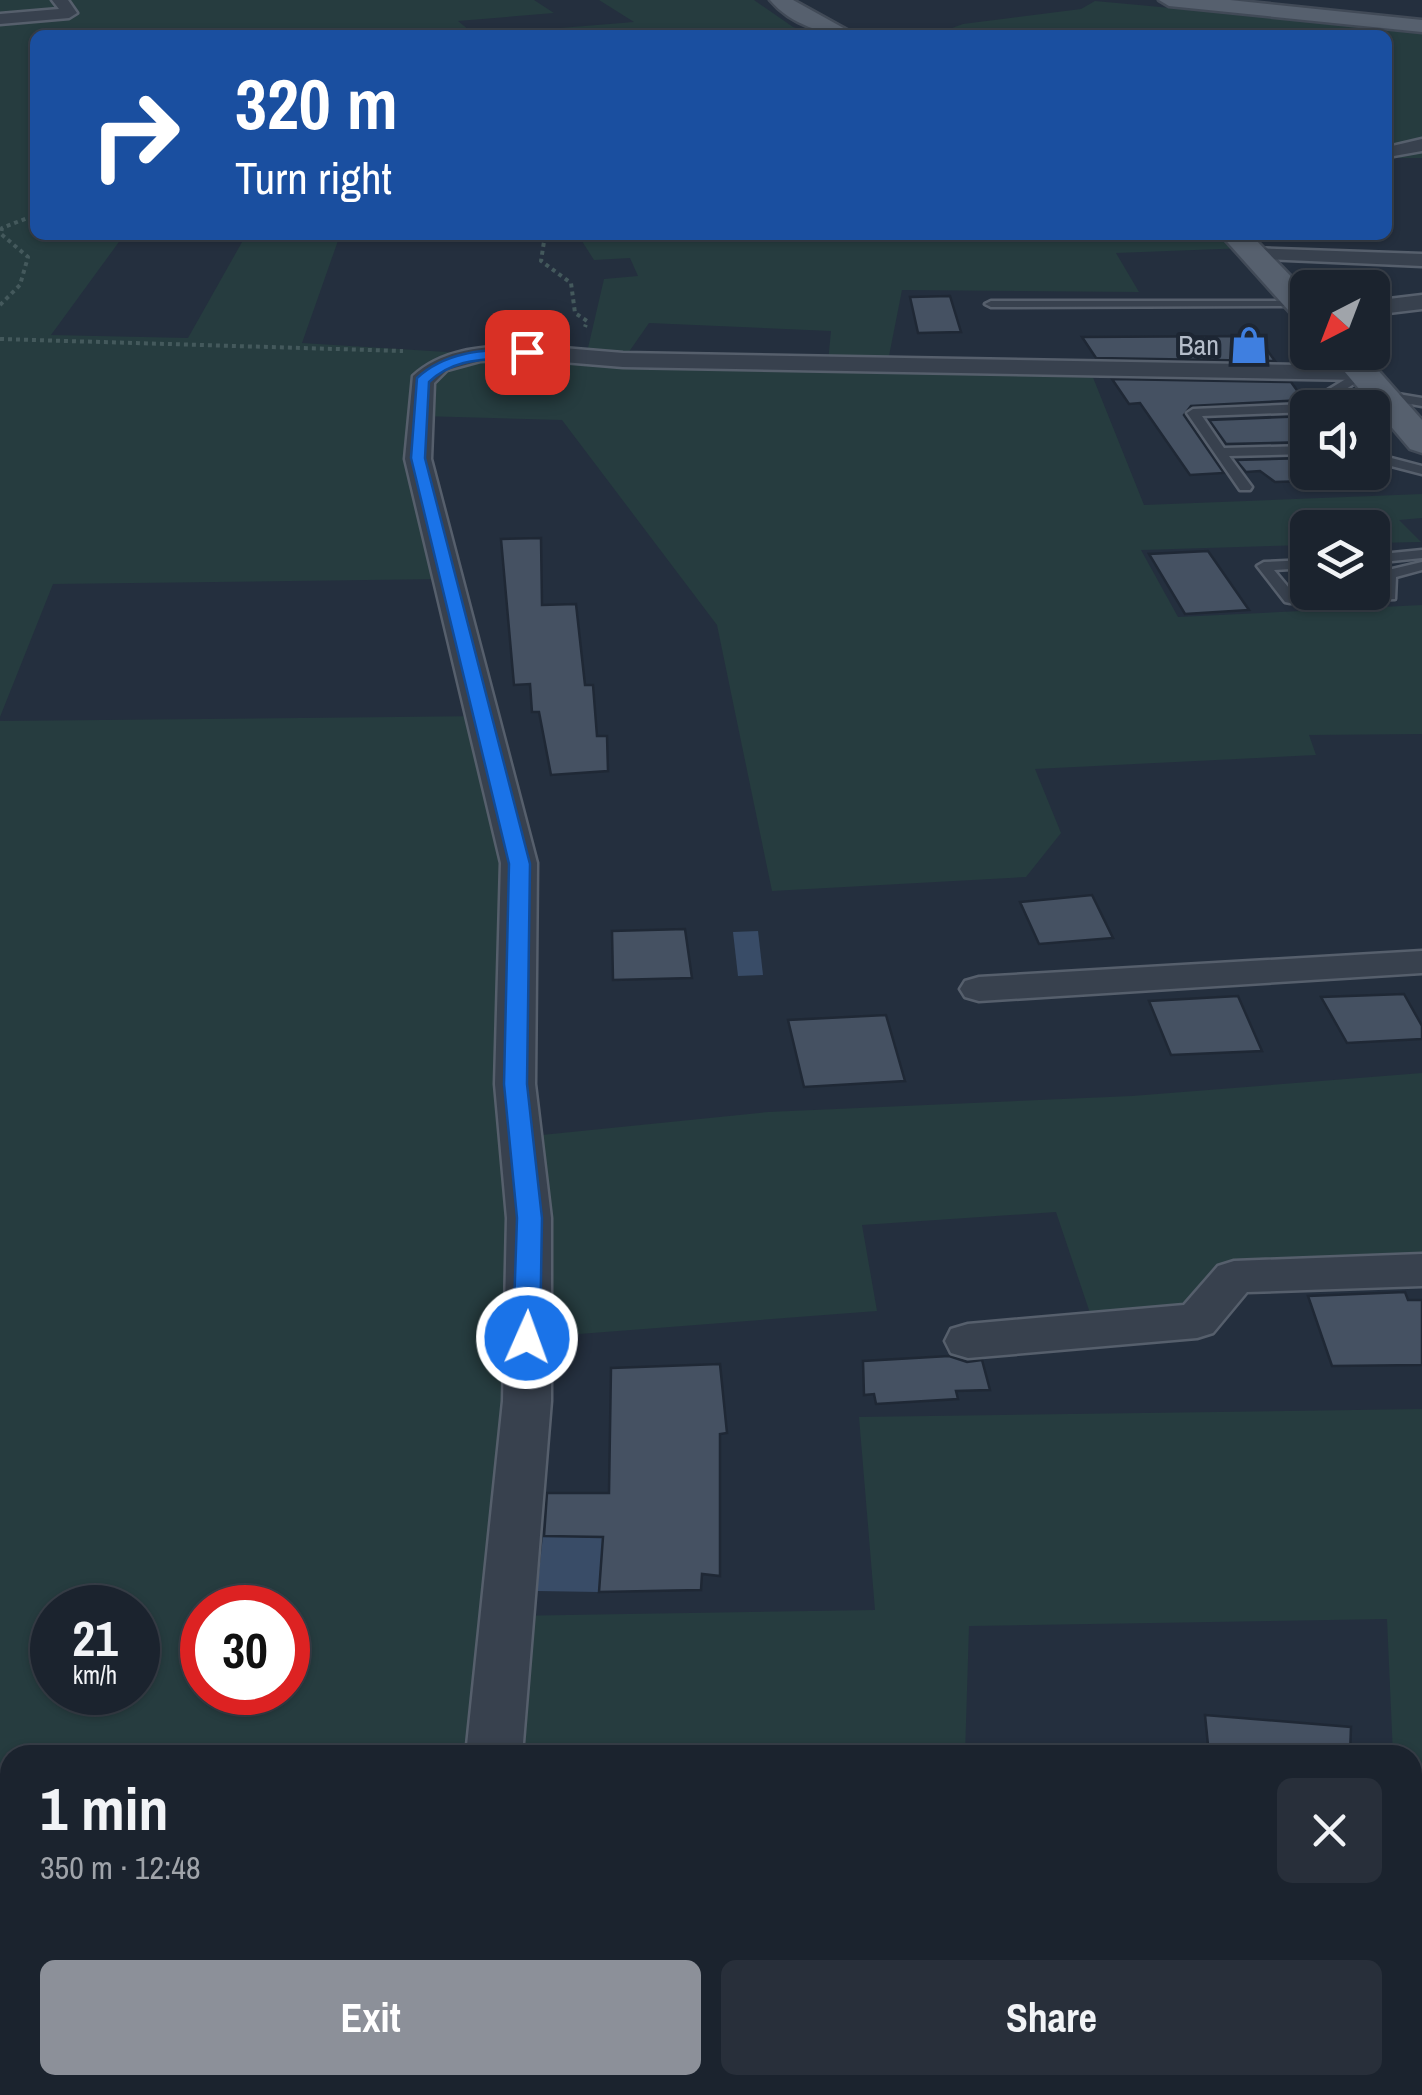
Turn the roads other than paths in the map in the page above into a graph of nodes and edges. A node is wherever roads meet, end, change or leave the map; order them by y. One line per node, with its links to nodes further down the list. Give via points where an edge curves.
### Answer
1 (60, 0): 6 (street, via 69,13)
2 (780, 0): 5 (main road)
3 (1169, 0): 7 (main road)
4 (1222, 0): 7 (main road)
5 (807, 9): 8 (main road)
6 (0, 20)
7 (1422, 24)
8 (837, 30)
9 (1422, 145): 10 (street)
10 (1392, 151)
11 (1244, 245): 12 (street); 13 (main road)
12 (1422, 260)
13 (1290, 294)
14 (1422, 302): 16 (street)
15 (992, 304): 17 (lane)
16 (1390, 306)
17 (1290, 308)
18 (1362, 373): 19 (lane); 20 (lane); 22 (main road); 38 (street, via 905,367 527,352 438,365 422,381 418,458 520,864 516,1084 529,1218 527,1401)
19 (1336, 390)
20 (1422, 402)
21 (1290, 409): 24 (lane, via 1193,413)
22 (1422, 442)
23 (1290, 450): 24 (lane)
24 (1219, 452): 27 (lane)
25 (1390, 462): 26 (lane)
26 (1422, 470)
27 (1245, 487)
28 (1422, 554): 29 (lane)
29 (1390, 557)
30 (1290, 565): 33 (lane, via 1264,566)
31 (1422, 566): 32 (lane)
32 (1390, 574)
33 (1290, 599)
34 (1422, 962): 35 (street)
35 (979, 990)
36 (1422, 1270): 37 (street, via 1234,1278 1197,1321)
37 (968, 1341)
38 (495, 1745)

